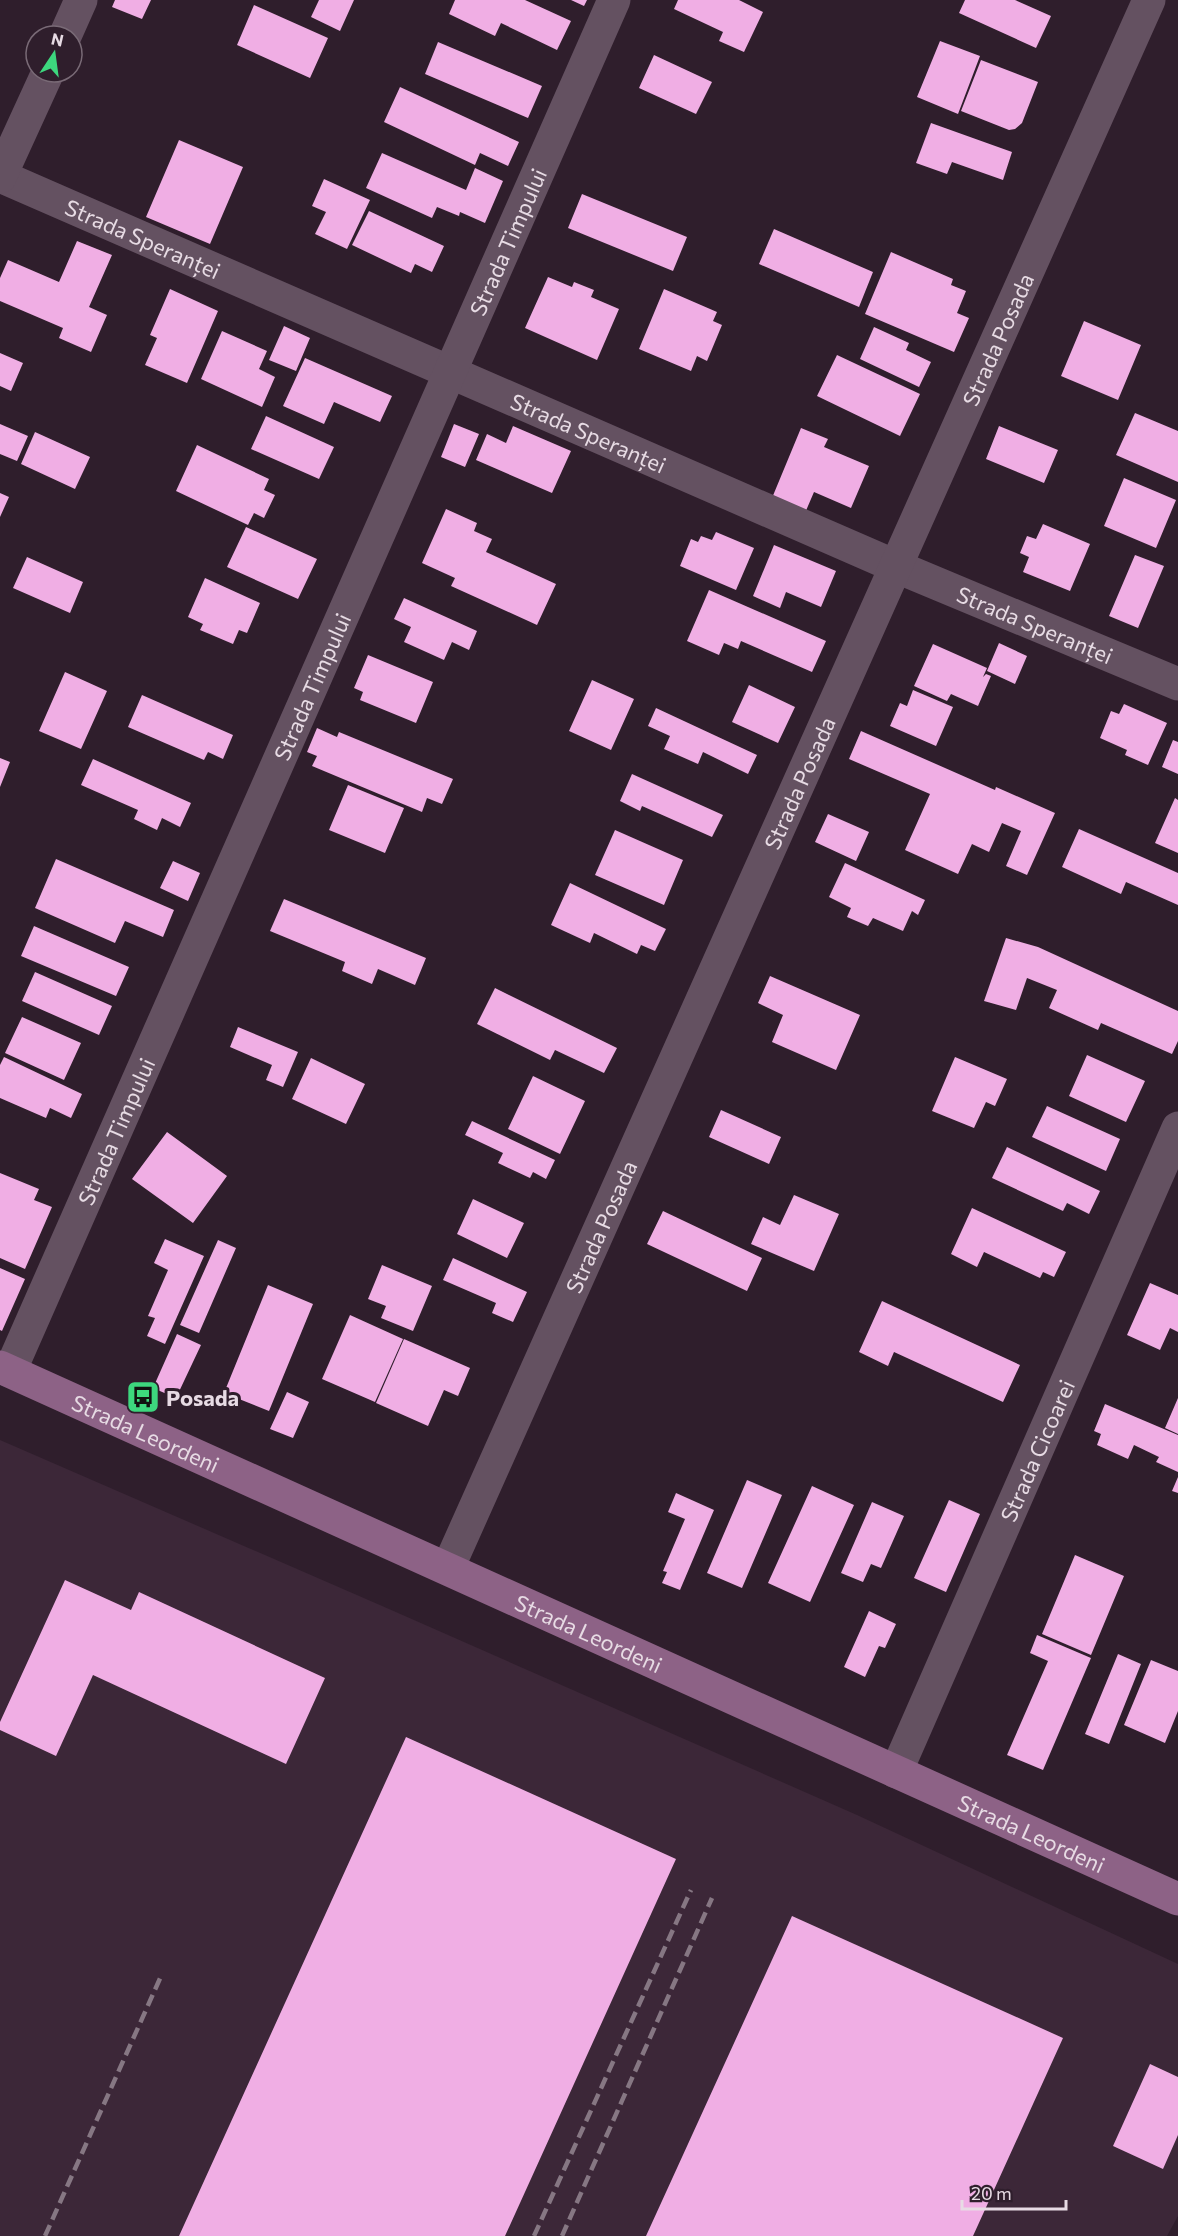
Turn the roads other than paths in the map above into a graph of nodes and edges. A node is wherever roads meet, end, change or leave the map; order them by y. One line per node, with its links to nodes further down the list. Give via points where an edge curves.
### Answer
1 (81, 0): 4 (street)
2 (614, 0): 7 (street, Strada Timpului)
3 (1149, 0): 8 (street, Strada Posada)
4 (70, 24)
5 (42, 84): 6 (street)
6 (0, 176): 7 (street, Strada Speranței)
7 (452, 372): 8 (street, Strada Speranței); 11 (street, Strada Timpului)
8 (895, 566): 9 (street, Strada Speranței); 12 (street, Strada Posada)
9 (1178, 684)
10 (1178, 1128): 13 (street, Strada Cicoarei)
11 (5, 1369): 12 (main road, Strada Leordeni)
12 (448, 1568): 13 (main road, Strada Leordeni)
13 (896, 1772): 14 (main road, Strada Leordeni)
14 (1178, 1899)

